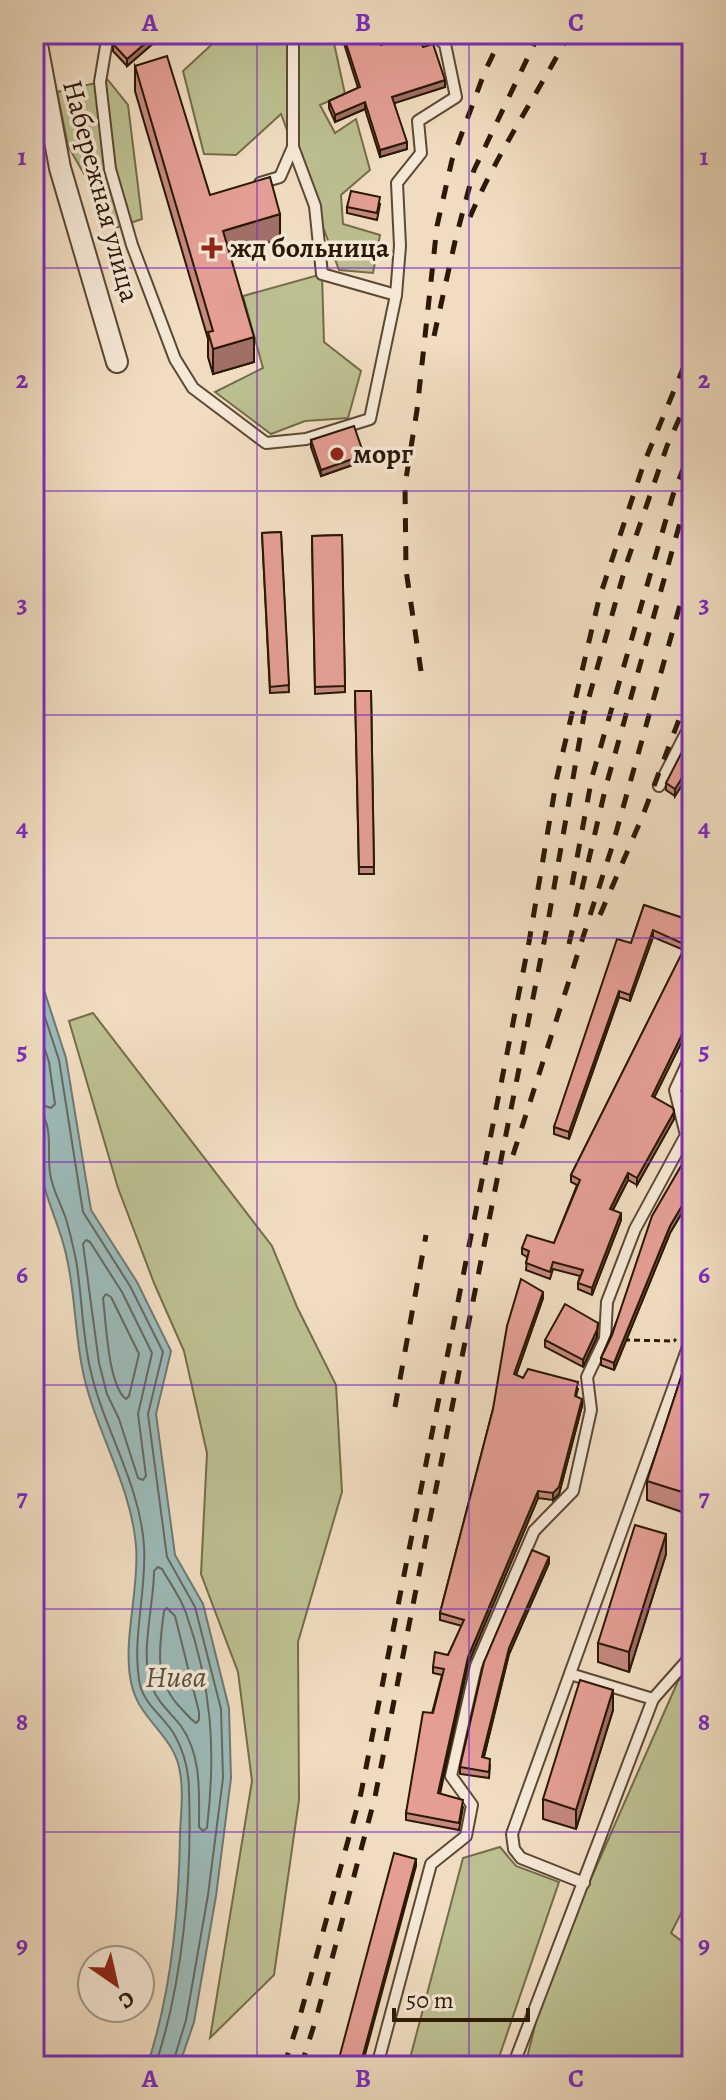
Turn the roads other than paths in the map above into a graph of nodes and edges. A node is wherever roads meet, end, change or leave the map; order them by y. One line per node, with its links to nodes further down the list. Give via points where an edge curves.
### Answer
1 (35, 34): 8 (street, Набережная улица, via 60,168)
2 (108, 34): 7 (lane, via 100,82 110,169 175,359 193,388 266,443 306,439 370,419)
3 (293, 34): 5 (lane)
4 (432, 34): 7 (lane, via 445,44 456,97 418,121 421,153 397,183)
5 (293, 147): 6 (lane, via 280,177); 7 (lane, via 315,206 322,274)
6 (253, 185)
7 (396, 295)
8 (117, 362)
9 (692, 733): 10 (lane, via 686,733)
10 (659, 786)
11 (692, 1053): 17 (lane, via 675,1090 686,1135 629,1243 607,1302 605,1339 587,1377 591,1410 573,1491 534,1531 476,1666 451,1776 472,1805 466,1836 431,1864)
12 (687, 1333): 14 (lane)
13 (692, 1655): 15 (lane)
14 (570, 1674): 15 (lane); 16 (lane, via 512,1834 521,1858)
15 (653, 1699): 16 (lane)
16 (584, 1883): 18 (lane)
17 (377, 2066)
18 (513, 2066)

